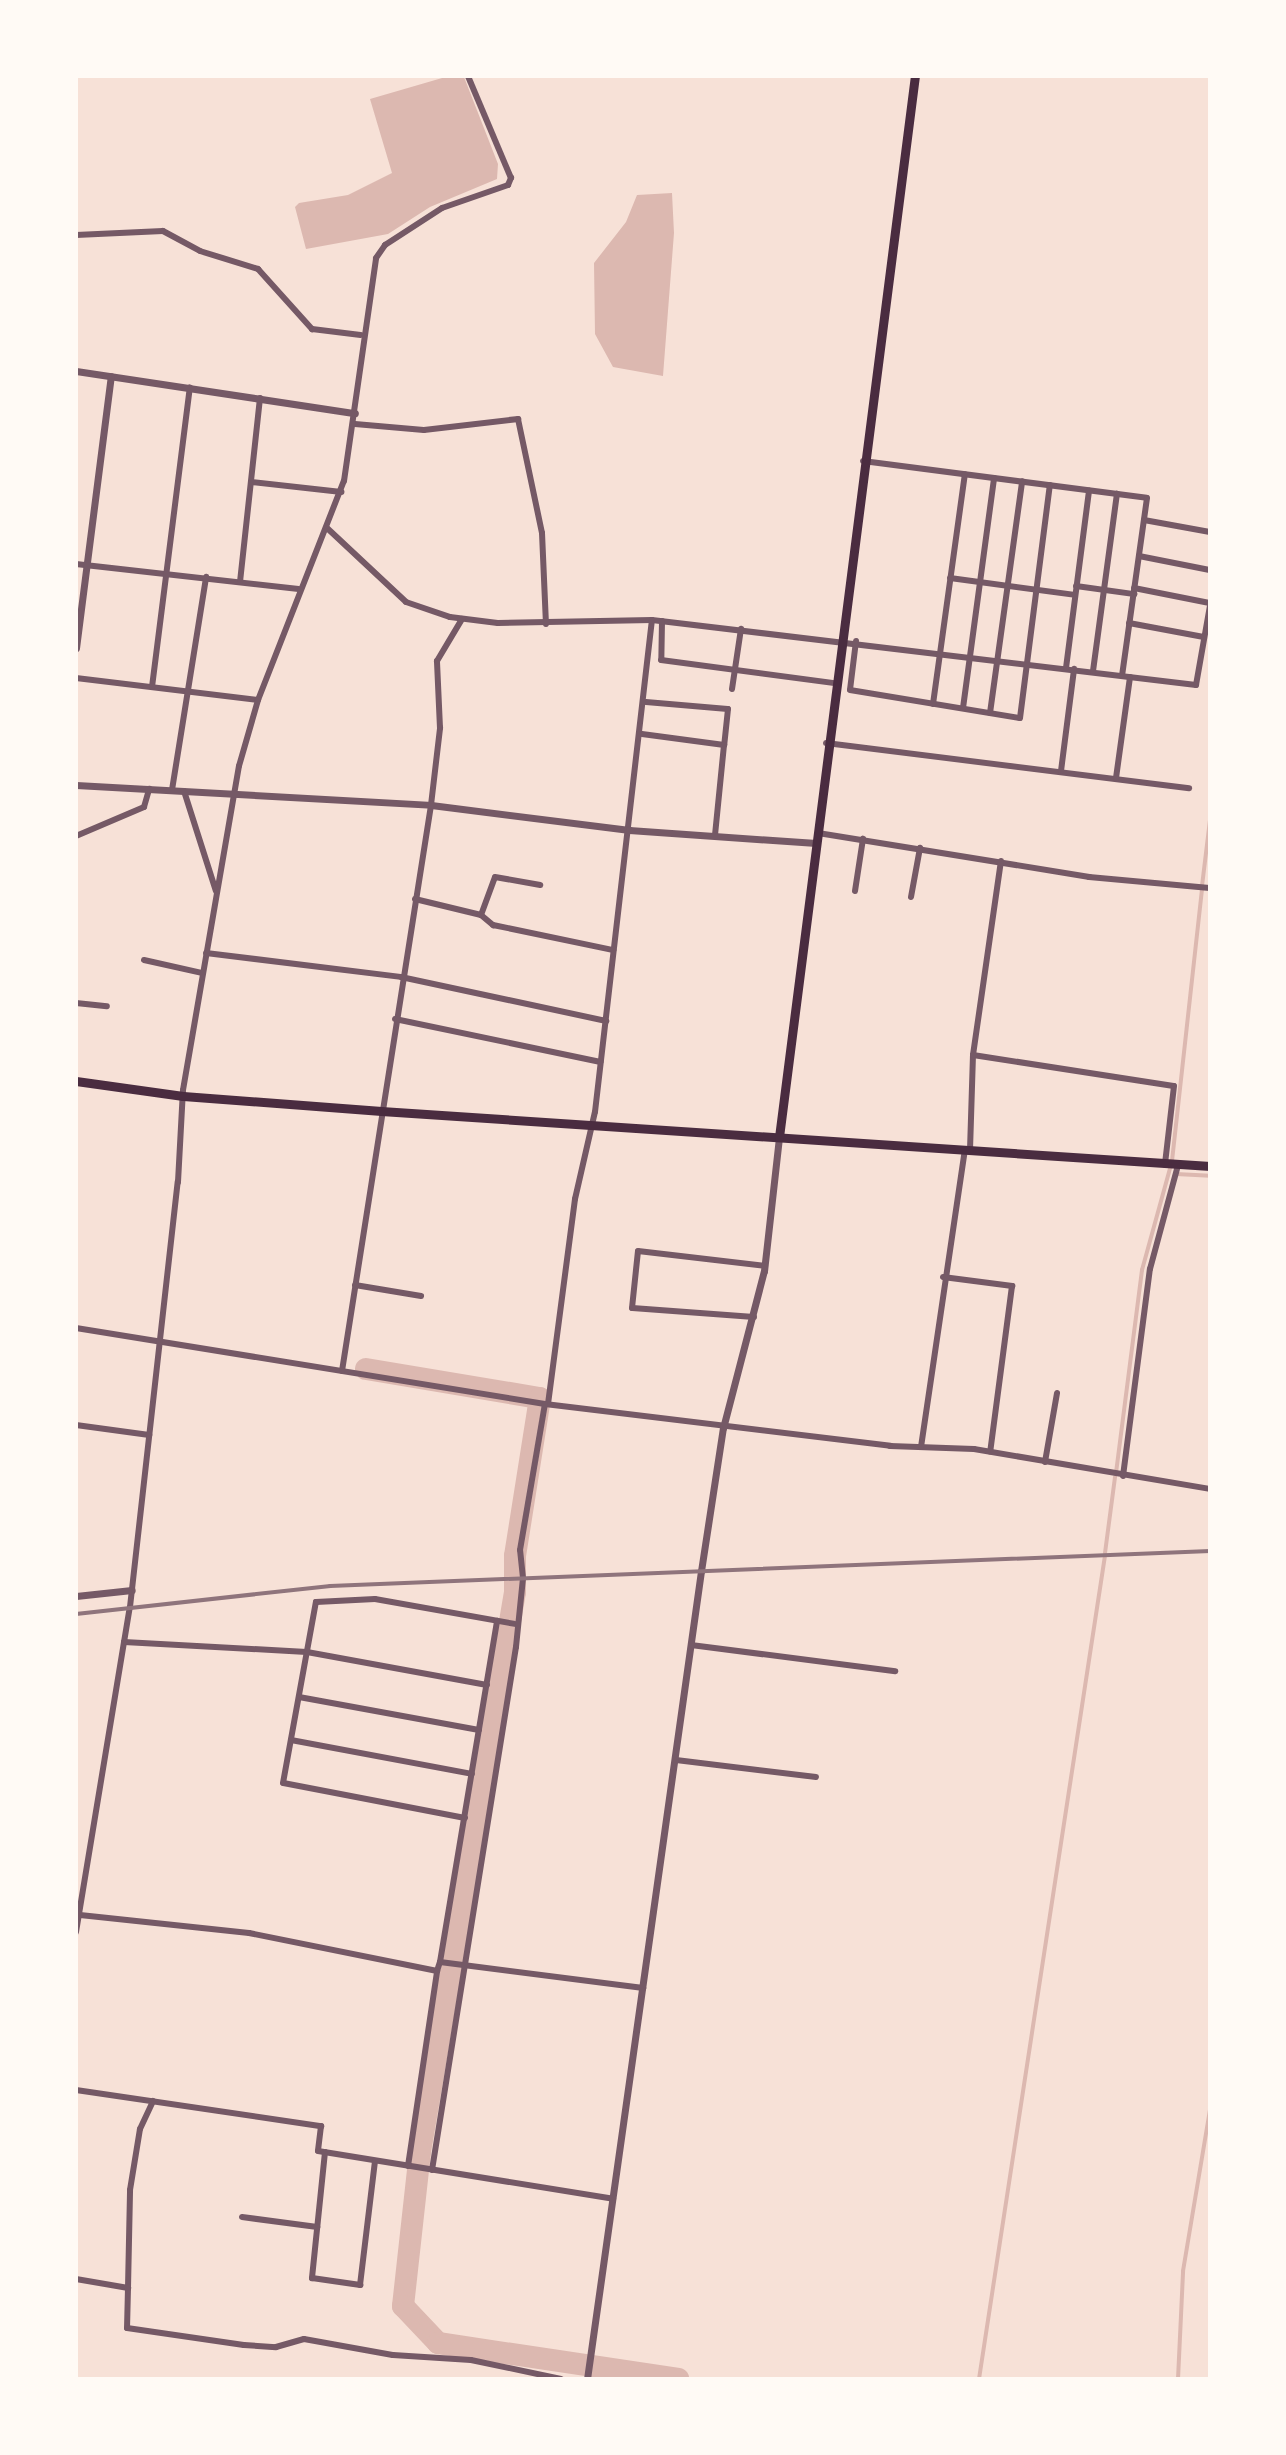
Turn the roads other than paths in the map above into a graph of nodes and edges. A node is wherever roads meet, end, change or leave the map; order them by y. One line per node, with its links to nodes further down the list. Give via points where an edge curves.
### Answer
1 (468, 76): 4 (street, via 511,178 508,185 442,208 385,245 376,258)
2 (915, 76): 11 (highway)
3 (76, 235): 4 (street, via 163,231 200,251 258,269 312,329)
4 (361, 335): 9 (street)
5 (76, 371): 6 (street)
6 (111, 376): 7 (street); 25 (street)
7 (190, 387): 8 (street); 27 (street)
8 (260, 398): 9 (street); 15 (street)
9 (355, 413): 10 (street)
10 (355, 424): 18 (street); 44 (street, via 424,430 518,419 542,533)
11 (863, 461): 12 (street); 47 (highway)
12 (965, 474): 13 (street); 29 (street)
13 (994, 478): 14 (street); 31 (street)
14 (1022, 481): 16 (street); 32 (street)
15 (251, 482): 18 (street); 30 (street)
16 (1050, 485): 17 (street); 35 (street)
17 (1089, 490): 19 (street); 33 (street)
18 (341, 492): 21 (street)
19 (1117, 494): 20 (street, via 1147,498); 36 (street)
20 (1144, 520): 22 (street); 23 (street)
21 (327, 528): 34 (street); 40 (street, via 406,602)
22 (1210, 532)
23 (1139, 556): 26 (street); 37 (street)
24 (76, 564): 25 (street)
25 (90, 566): 27 (street); 49 (street)
26 (1210, 570)
27 (169, 573): 28 (street); 61 (street)
28 (206, 577): 30 (street); 63 (street)
29 (950, 578): 31 (street); 50 (street)
30 (240, 582): 34 (street)
31 (980, 582): 32 (street); 51 (street)
32 (1007, 586): 35 (street); 52 (street)
33 (1076, 586): 36 (street); 38 (street)
34 (299, 589): 64 (street)
35 (1038, 590): 38 (street); 53 (street)
36 (1104, 590): 37 (street); 57 (street)
37 (1134, 591): 39 (street); 43 (street)
38 (1075, 595): 54 (street)
39 (1210, 605): 46 (street)
40 (462, 619): 44 (street); 80 (street, via 437,661 440,728)
41 (652, 620): 42 (street); 44 (street); 65 (street)
42 (662, 621): 45 (street); 55 (street, via 661,660)
43 (1129, 623): 46 (street); 58 (street)
44 (546, 624)
45 (741, 629): 47 (street); 55 (street)
46 (1204, 637): 58 (street, via 1196,685)
47 (839, 640): 48 (street); 60 (highway)
48 (856, 641): 50 (street); 66 (street, via 850,690)
49 (76, 648)
50 (942, 651): 51 (street); 66 (street)
51 (971, 655): 52 (street); 67 (street)
52 (998, 659): 53 (street); 68 (street)
53 (1027, 663): 54 (street); 68 (street, via 1020,718)
54 (1066, 668): 56 (street)
55 (735, 669): 60 (street); 62 (street)
56 (1074, 669): 57 (street); 72 (street)
57 (1093, 671): 58 (street)
58 (1126, 676): 73 (street)
59 (76, 678): 61 (street)
60 (834, 683): 70 (highway)
61 (152, 687): 63 (street)
62 (732, 689)
63 (188, 691): 64 (street); 77 (street)
64 (258, 700): 79 (street)
65 (646, 702): 69 (street); 71 (street, via 728,709)
66 (933, 704): 67 (street)
67 (963, 708): 68 (street)
68 (990, 713)
69 (642, 734): 71 (street); 81 (street)
70 (826, 743): 72 (street, via 1016,770); 84 (highway)
71 (724, 745): 82 (street)
72 (1061, 771): 73 (street)
73 (1116, 778): 75 (street)
74 (76, 785): 76 (street)
75 (1189, 788)
76 (149, 789): 77 (street); 83 (street, via 144,807)
77 (172, 790): 78 (street)
78 (184, 791): 79 (street); 91 (street)
79 (237, 793): 80 (street); 91 (street)
80 (431, 805): 81 (street); 93 (street)
81 (629, 830): 82 (street); 95 (street)
82 (715, 835): 84 (street)
83 (76, 836)
84 (814, 837): 85 (street); 110 (highway)
85 (863, 839): 86 (street); 90 (street)
86 (920, 848): 87 (street); 92 (street)
87 (1001, 861): 89 (street); 104 (street)
88 (540, 885): 94 (street, via 495,877)
89 (1210, 888)
90 (855, 891)
91 (217, 895): 96 (street)
92 (911, 897)
93 (415, 899): 94 (street); 99 (street)
94 (481, 915): 95 (street, via 493,925)
95 (613, 950): 103 (street)
96 (206, 953): 98 (street); 99 (street)
97 (144, 960): 98 (street)
98 (202, 973): 107 (street)
99 (401, 977): 102 (street); 103 (street)
100 (76, 1003): 101 (street)
101 (107, 1006)
102 (395, 1019): 105 (street); 108 (street)
103 (606, 1021): 105 (street)
104 (973, 1055): 111 (street); 112 (street, via 1174,1086)
105 (601, 1062): 109 (street)
106 (76, 1081): 107 (highway)
107 (183, 1096): 108 (highway); 121 (street)
108 (381, 1111): 109 (highway); 117 (street)
109 (593, 1124): 110 (highway); 124 (street, via 575,1199)
110 (779, 1137): 111 (highway); 115 (street)
111 (967, 1150): 112 (highway); 116 (street)
112 (1165, 1164): 113 (highway)
113 (1178, 1165): 114 (highway); 131 (street, via 1150,1269)
114 (1210, 1166)
115 (765, 1266): 119 (street); 119 (street, via 638,1251 632,1308)
116 (943, 1277): 128 (street); 129 (street, via 1012,1286)
117 (355, 1285): 118 (street); 122 (street)
118 (421, 1296)
119 (754, 1317): 126 (street)
120 (76, 1328): 121 (street)
121 (159, 1338): 122 (street); 127 (street)
122 (342, 1371): 124 (street)
123 (1057, 1393): 130 (street)
124 (547, 1404): 126 (street); 136 (street, via 520,1550 523,1578)
125 (76, 1425): 127 (street)
126 (723, 1428): 128 (street); 138 (street)
127 (149, 1435): 133 (street)
128 (921, 1447): 129 (street)
129 (990, 1452): 130 (street)
130 (1045, 1462): 131 (street)
131 (1123, 1476): 132 (street)
132 (1210, 1489)
133 (132, 1590): 134 (street); 137 (street)
134 (76, 1596)
135 (497, 1621): 136 (street); 139 (street, via 375,1599 316,1602); 141 (street)
136 (515, 1624): 152 (street, via 516,1647)
137 (124, 1642): 139 (street); 149 (street)
138 (691, 1645): 140 (street); 145 (street)
139 (307, 1652): 141 (street); 142 (street)
140 (895, 1671)
141 (487, 1685): 143 (street)
142 (299, 1697): 143 (street); 144 (street)
143 (479, 1730): 146 (street)
144 (291, 1740): 146 (street); 148 (street, via 283,1783)
145 (676, 1760): 147 (street); 154 (street)
146 (472, 1774): 148 (street)
147 (816, 1777)
148 (465, 1818): 151 (street)
149 (80, 1915): 150 (street); 153 (street, via 249,1933)
150 (76, 1932)
151 (440, 1962): 152 (street); 153 (street)
152 (464, 1966): 154 (street); 160 (street)
153 (437, 1971): 159 (street)
154 (644, 1988): 161 (street)
155 (76, 2090): 156 (street)
156 (153, 2101): 157 (street, via 321,2126 318,2151); 165 (street, via 140,2129 130,2190)
157 (325, 2152): 158 (street); 163 (street)
158 (375, 2161): 159 (street); 163 (street, via 360,2285 312,2278)
159 (408, 2166): 160 (street)
160 (432, 2170): 161 (street)
161 (613, 2199): 167 (street)
162 (242, 2217): 163 (street)
163 (317, 2227)
164 (76, 2279): 165 (street)
165 (128, 2288): 166 (street, via 127,2328 276,2347 304,2339 393,2355 471,2360)
166 (561, 2379)
167 (587, 2379)

